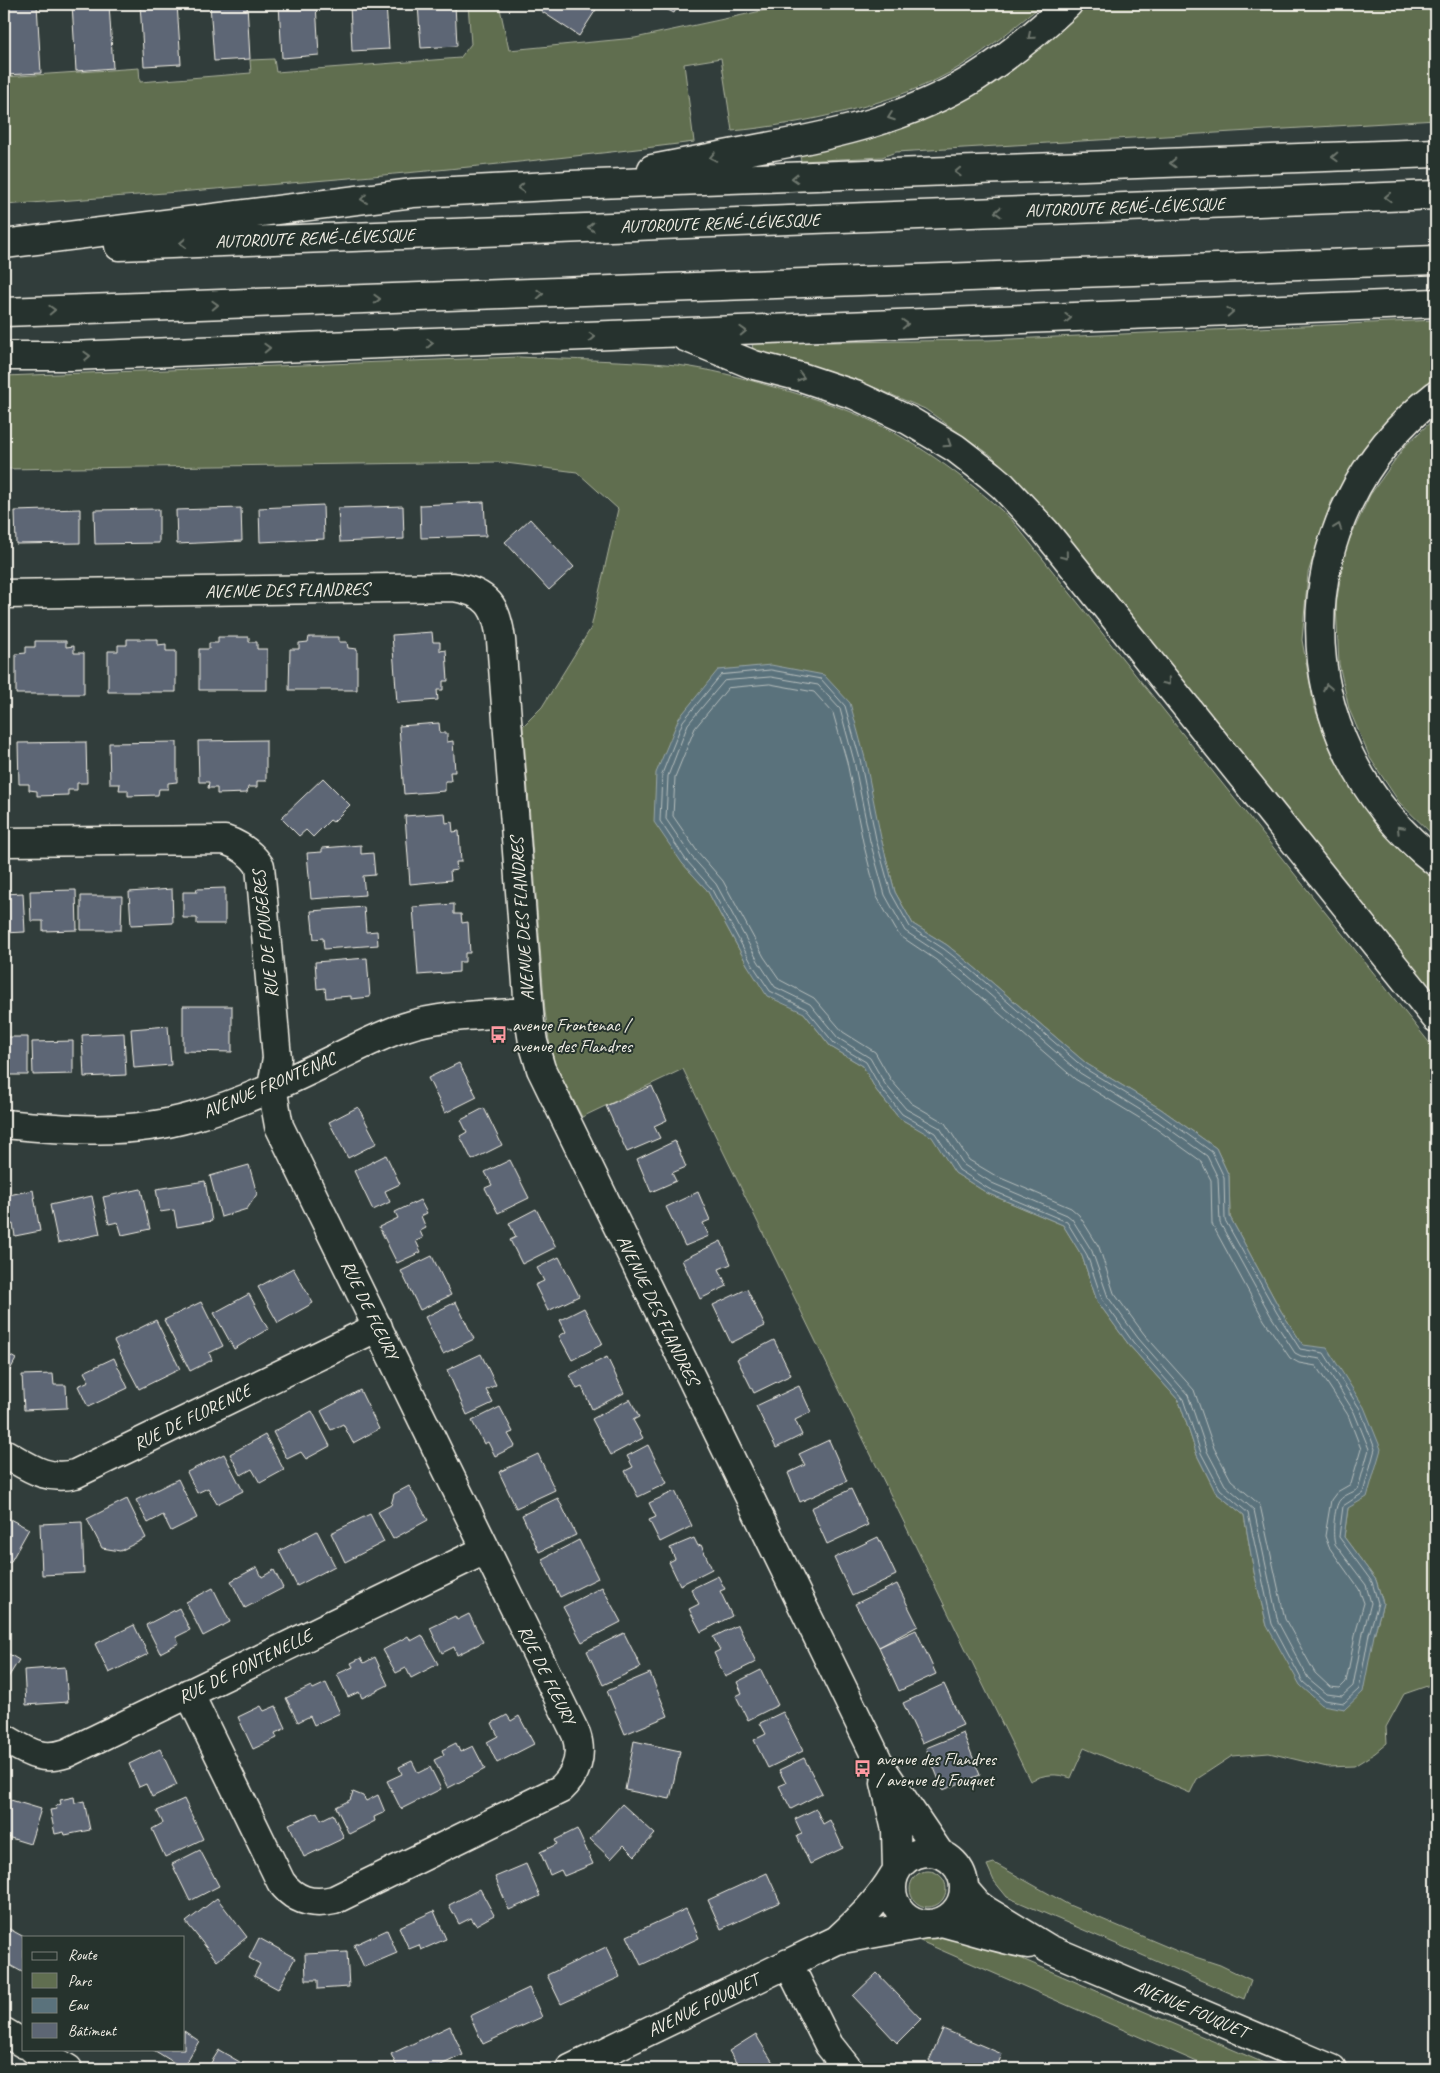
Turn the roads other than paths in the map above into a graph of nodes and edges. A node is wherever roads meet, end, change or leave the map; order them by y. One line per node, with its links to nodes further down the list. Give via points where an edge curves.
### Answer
1 (1068, 4): 3 (main road, one-way to 3, via 1028,39 975,77 935,99 887,118 818,138)
2 (1436, 153): 3 (main road, one-way to 3)
3 (570, 185): 5 (main road, one-way to 5, via 413,193)
4 (1436, 195): 6 (main road, AUTOROUTE RENÉ-LÉVESQUE, one-way to 6)
5 (4, 244)
6 (4, 250)
7 (1436, 260): 9 (main road, one-way to 7)
8 (1436, 303): 10 (main road, one-way to 8)
9 (4, 312)
10 (677, 334): 11 (main road, one-way to 10); 17 (main road, one-way to 17, via 754,365 827,385 879,405 955,448 1003,486 1045,531)
11 (4, 356)
12 (1436, 395): 15 (main road, one-way to 12, via 1390,820 1352,763 1329,701 1322,660 1320,616 1330,552 1353,492 1391,437)
13 (4, 594): 16 (main road, AVENUE DES FLANDRES, via 453,587 484,599 497,616 501,640)
14 (4, 842): 18 (main road, RUE DE FOUGÈRES, via 225,840 255,857 262,874 277,1058)
15 (1436, 862)
16 (529, 1012): 18 (main road, AVENUE FRONTENAC, via 448,1018 404,1027); 25 (main road, AVENUE DES FLANDRES, via 533,1042 547,1083)
17 (1436, 1018)
18 (272, 1087): 19 (main road, AVENUE FRONTENAC, via 191,1117 152,1125 89,1130); 20 (main road, RUE DE FLEURY, via 280,1126)
19 (4, 1124)
20 (378, 1327): 21 (main road, RUE DE FLORENCE, via 75,1474 54,1476 38,1473); 22 (main road, RUE DE FLEURY)
21 (4, 1452)
22 (486, 1550): 23 (main road, RUE DE FONTENELLE); 23 (main road, RUE DE FLEURY, via 576,1734 580,1752 575,1772 561,1789 334,1900 303,1900 288,1891 281,1882)
23 (189, 1693): 24 (main road, RUE DE FONTENELLE, via 57,1756 38,1756)
24 (4, 1738)
25 (881, 1767): 26 (main road, AVENUE DES FLANDRES); 27 (main road, AVENUE DES FLANDRES, via 896,1830)
26 (940, 1854): 27 (main road, via 925,1852 914,1855 904,1861); 28 (main road, via 959,1870)
27 (896, 1872): 29 (main road, via 892,1891 897,1907 909,1919); 30 (main road, AVENUE FOUQUET, via 866,1914)
28 (964, 1889): 29 (main road, via 958,1908 951,1916); 31 (main road, AVENUE FOUQUET, via 985,1910)
29 (933, 1923): 30 (main road, AVENUE FOUQUET); 31 (main road, AVENUE FOUQUET)
30 (836, 1940): 32 (main road, AVENUE FOUQUET)
31 (1049, 1949): 39 (main road, AVENUE FOUQUET)
32 (788, 1963): 37 (main road, AVENUE FOUQUET); 38 (main road, via 829,2045)
33 (4, 2032): 34 (main road)
34 (22, 2043)
35 (36, 2050): 36 (main road)
36 (68, 2069)
37 (570, 2069)
38 (848, 2069)
39 (1332, 2069)

